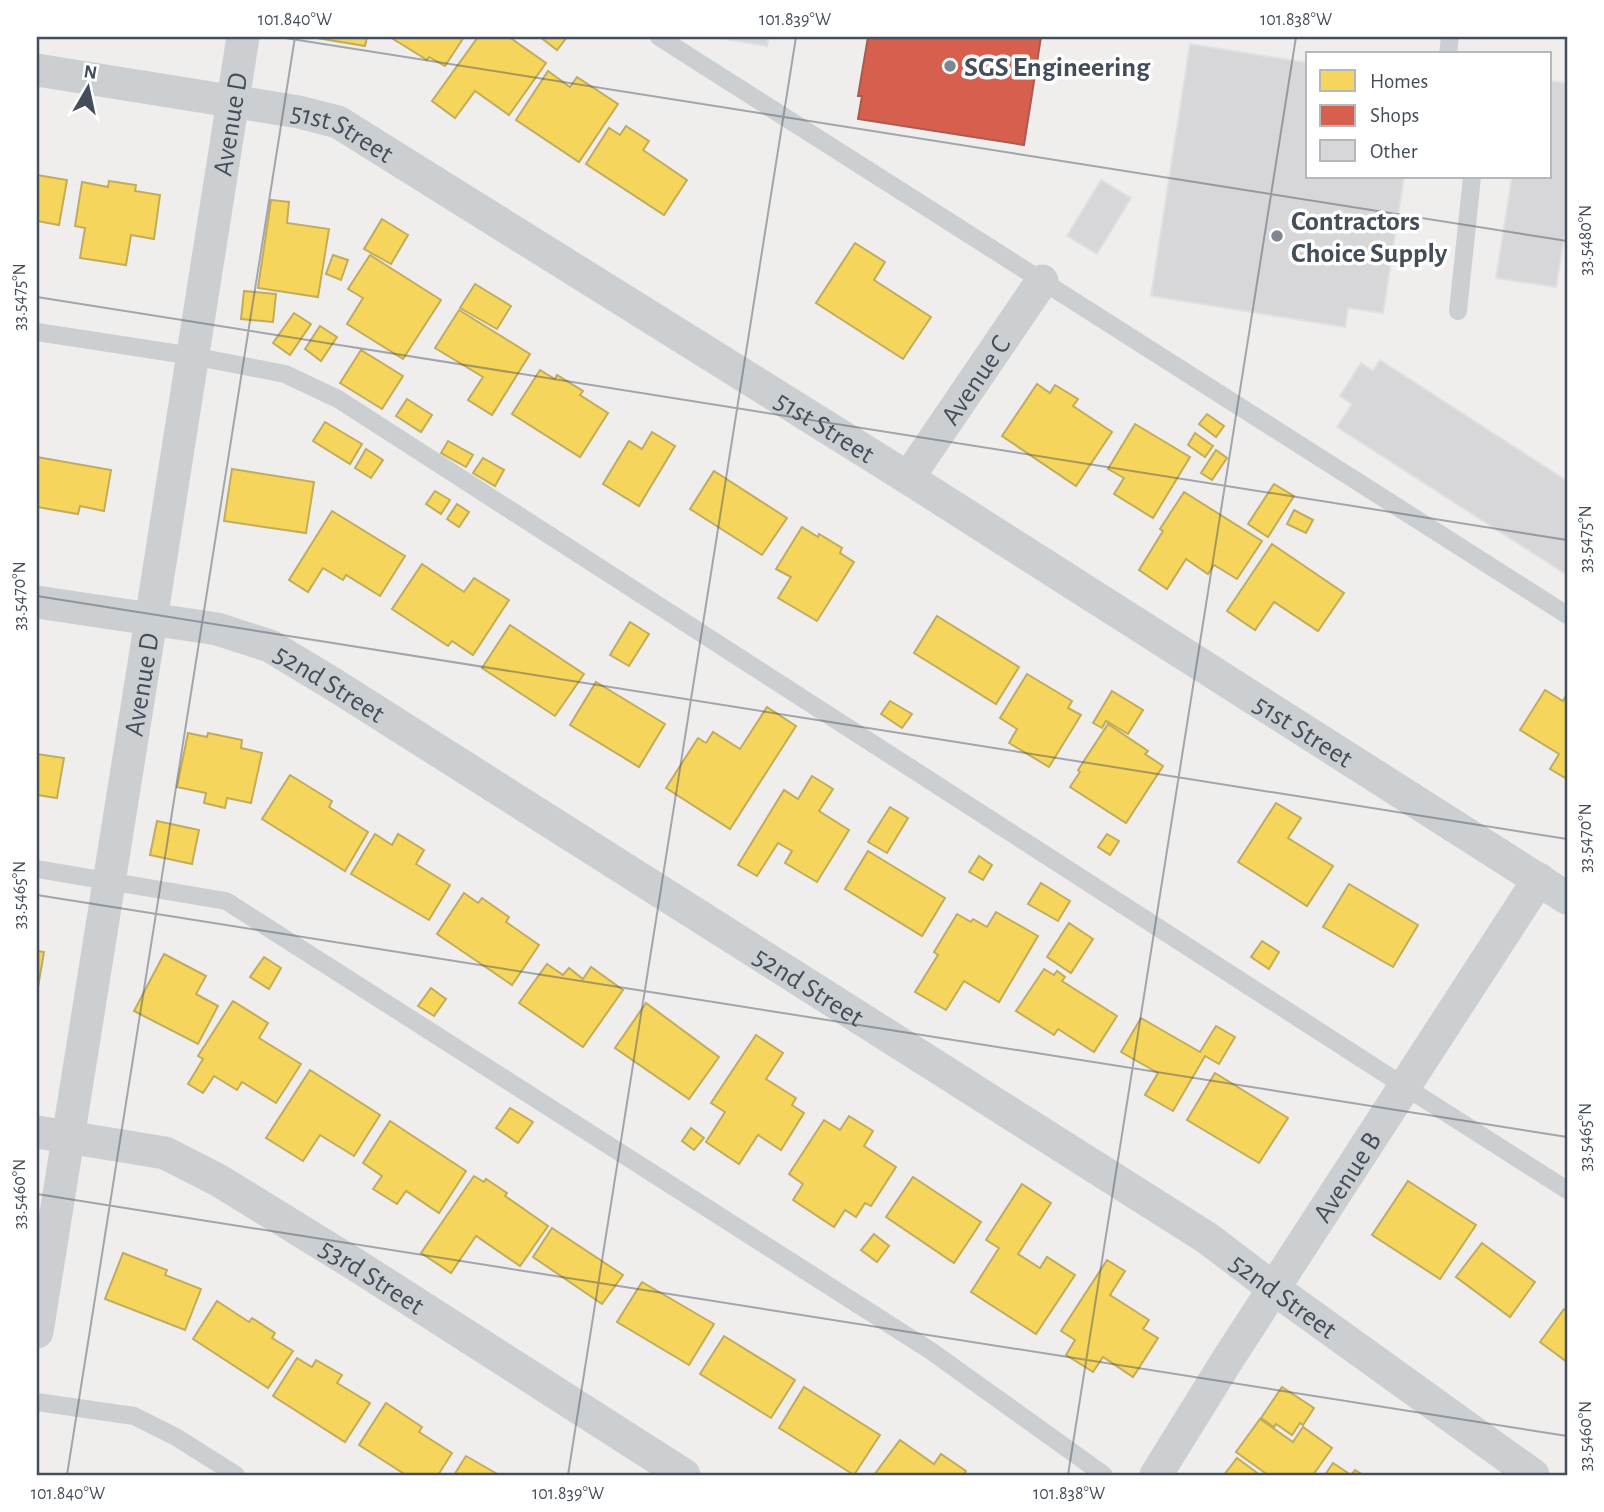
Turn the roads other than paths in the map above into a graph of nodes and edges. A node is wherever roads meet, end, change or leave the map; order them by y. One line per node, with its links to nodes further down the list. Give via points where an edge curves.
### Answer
1 (243, 37): 4 (street, Avenue D)
2 (659, 37): 6 (lane)
3 (37, 70): 4 (street, 51st Street)
4 (233, 101): 9 (street, Avenue D); 10 (street, 51st Street, via 338,122)
5 (1472, 178): 7 (lane)
6 (1042, 281): 10 (street, Avenue C); 12 (lane)
7 (1458, 311)
8 (37, 332): 9 (lane)
9 (193, 356): 13 (street, Avenue D); 18 (lane, via 285,374 338,399)
10 (908, 478): 15 (street, 51st Street)
11 (37, 602): 13 (street, 52nd Street)
12 (1567, 615)
13 (151, 620): 16 (street, Avenue D); 21 (street, 52nd Street, via 217,629 270,646 323,677 1207,1238)
14 (37, 869): 16 (lane)
15 (1539, 879): 17 (street, 51st Street); 18 (street, Avenue B)
16 (110, 880): 19 (street, Avenue D); 26 (lane, via 226,901 931,1351)
17 (1567, 898)
18 (1404, 1087): 20 (lane); 21 (street, Avenue B)
19 (53, 1134): 22 (street, Avenue D); 25 (street, 53rd Street, via 165,1153 218,1180)
20 (1567, 1190)
21 (1273, 1288): 27 (street, Avenue B); 28 (street, 52nd Street)
22 (37, 1332)
23 (37, 1402): 24 (lane, via 134,1416)
24 (236, 1475)
25 (684, 1475)
26 (1104, 1475)
27 (1156, 1475)
28 (1533, 1475)

